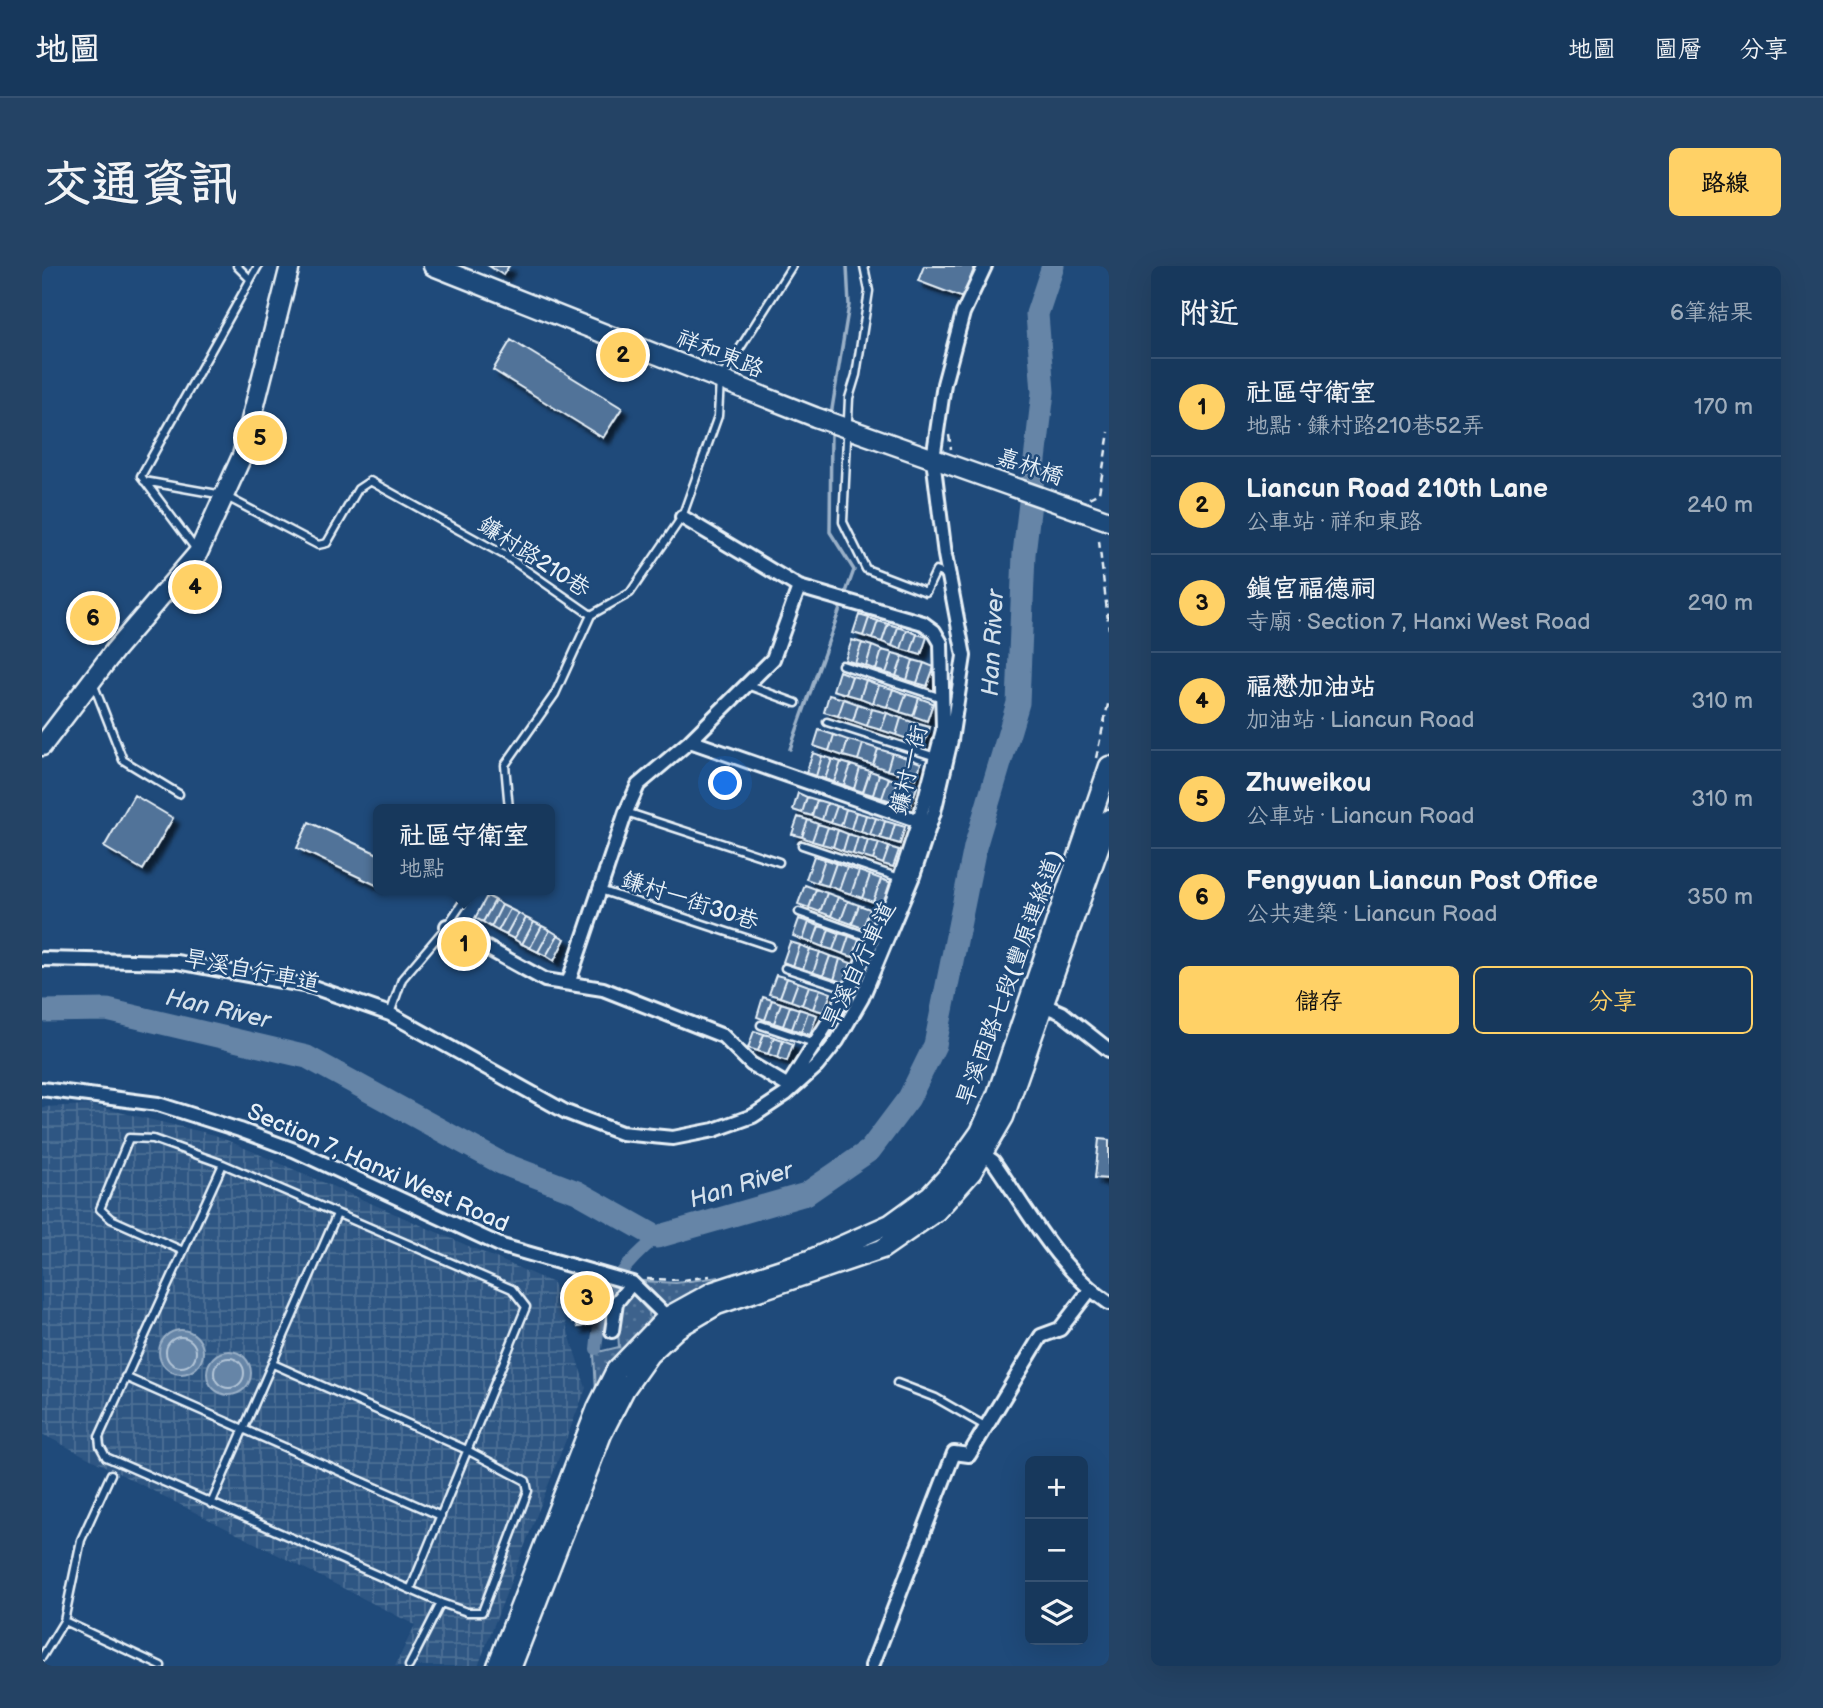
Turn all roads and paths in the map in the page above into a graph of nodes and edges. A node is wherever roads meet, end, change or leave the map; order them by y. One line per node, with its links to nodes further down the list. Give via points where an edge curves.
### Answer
1 (237, 266): 8 (lane)
2 (258, 266): 8 (lane)
3 (290, 266): 16 (street, via 242,456)
4 (433, 266): 9 (street, 祥和東路)
5 (792, 266): 9 (lane, 鐮村路210巷)
6 (864, 266): 11 (lane, via 869,291 849,398)
7 (985, 266): 13 (street, via 963,313 944,384)
8 (248, 278): 15 (lane, via 141,476)
9 (720, 380): 11 (street, 祥和東路); 18 (lane, 鐮村路210巷, via 718,416)
10 (948, 427): 14 (path)
11 (849, 430): 13 (street, 祥和東路); 21 (lane, via 842,522 866,569 926,592 936,571)
12 (1109, 432): 17 (path)
13 (933, 459): 14 (street, 祥和東路); 21 (street)
14 (951, 466): 17 (street, 嘉林橋)
15 (144, 481): 16 (lane, 鐮村路210巷); 20 (lane)
16 (223, 495): 20 (street); 23 (lane, 鐮村路210巷, via 318,545 327,543 358,489 370,481 506,556)
17 (1097, 511)
18 (682, 517): 22 (street, 鐮村一街); 23 (lane, 鐮村路210巷, via 630,593)
19 (1099, 541): 24 (path)
20 (198, 552): 26 (street)
21 (949, 576): 55 (street, via 964,656 934,812 913,876 862,998 837,1041 786,1094 753,1116 714,1130 673,1138 621,1133 566,1112)
22 (799, 587): 27 (street, via 773,659); 28 (street, 鐮村一街, via 923,623 934,631 941,643)
23 (591, 615): 37 (lane, via 555,694 505,765)
24 (1109, 629)
25 (842, 665): 28 (lane)
26 (92, 681): 33 (street); 36 (lane, via 123,760)
27 (747, 685): 30 (lane); 32 (street)
28 (943, 698): 34 (street, 鐮村一街, via 943,730)
29 (1109, 700): 35 (path)
30 (796, 703)
31 (827, 722): 34 (lane)
32 (690, 741): 38 (street, via 638,785); 40 (street)
33 (42, 746)
34 (936, 757): 40 (street, 鐮村一街)
35 (1101, 768): 68 (street, 旱溪西路七段(豐原連絡道), via 997,1094 953,1170 930,1195 890,1224 809,1260 713,1291)
36 (179, 794)
37 (509, 804)
38 (626, 812): 42 (lane); 44 (street)
39 (1109, 819): 54 (street, 旱溪西路七段(豐原連絡道))
40 (919, 821): 43 (street, 鐮村一街)
41 (802, 845): 43 (lane)
42 (779, 862)
43 (900, 878): 48 (street, 鐮村一街)
44 (600, 890): 49 (lane, 鎌村一街30巷); 52 (street)
45 (468, 895): 47 (lane)
46 (799, 912): 48 (lane)
47 (447, 926): 52 (street, via 545,980); 55 (lane, via 402,979)
48 (874, 939): 53 (street, 鐮村一街)
49 (770, 946)
50 (42, 959): 55 (street, via 177,962 313,987)
51 (785, 968): 53 (lane)
52 (569, 982): 57 (street, 鐮村一街, via 603,989 723,1036 751,1064 788,1086)
53 (849, 989): 57 (street, 鐮村一街)
54 (1044, 1005): 58 (street, via 1062,1013); 60 (street, 旱溪西路七段(豐原連絡道), via 1004,1117)
55 (390, 1014)
56 (761, 1025): 57 (lane)
57 (816, 1044)
58 (1109, 1050)
59 (42, 1089): 65 (street, Section 7, Hanxi West Road, via 158,1104 240,1129 502,1246)
60 (984, 1155): 66 (street, via 993,1161 1051,1249); 68 (street, 旱溪西路七段(豐原連絡道), via 937,1211 882,1249)
61 (222, 1164): 62 (lane); 63 (lane); 63 (lane, via 153,1139 129,1138 100,1209 111,1219)
62 (337, 1214): 70 (lane); 75 (lane, via 512,1289 526,1307)
63 (181, 1250): 71 (lane)
64 (719, 1274): 65 (path, via 684,1280)
65 (622, 1280): 68 (street, Section 7, Hanxi West Road); 69 (street)
66 (1090, 1290): 67 (street); 73 (street, via 1060,1329 1041,1336)
67 (1109, 1303)
68 (672, 1323): 85 (street, via 637,1345 605,1390); 86 (street, via 613,1410)
69 (612, 1331)
70 (273, 1364): 74 (lane); 75 (lane)
71 (125, 1377): 74 (lane); 77 (lane, via 99,1437 106,1457)
72 (897, 1383): 73 (lane, via 936,1398)
73 (985, 1426): 87 (street, via 969,1455 954,1453)
74 (244, 1429): 77 (lane); 78 (lane)
75 (467, 1450): 78 (lane); 80 (lane, via 526,1481 528,1491 482,1612 467,1612)
76 (111, 1474): 81 (lane, via 81,1540)
77 (211, 1504): 79 (lane)
78 (441, 1516): 79 (lane)
79 (411, 1588): 80 (lane)
80 (442, 1602): 84 (lane)
81 (64, 1621): 82 (lane); 83 (lane)
82 (42, 1657)
83 (161, 1666)
84 (409, 1666)
85 (497, 1666)
86 (512, 1666)
87 (872, 1666)

